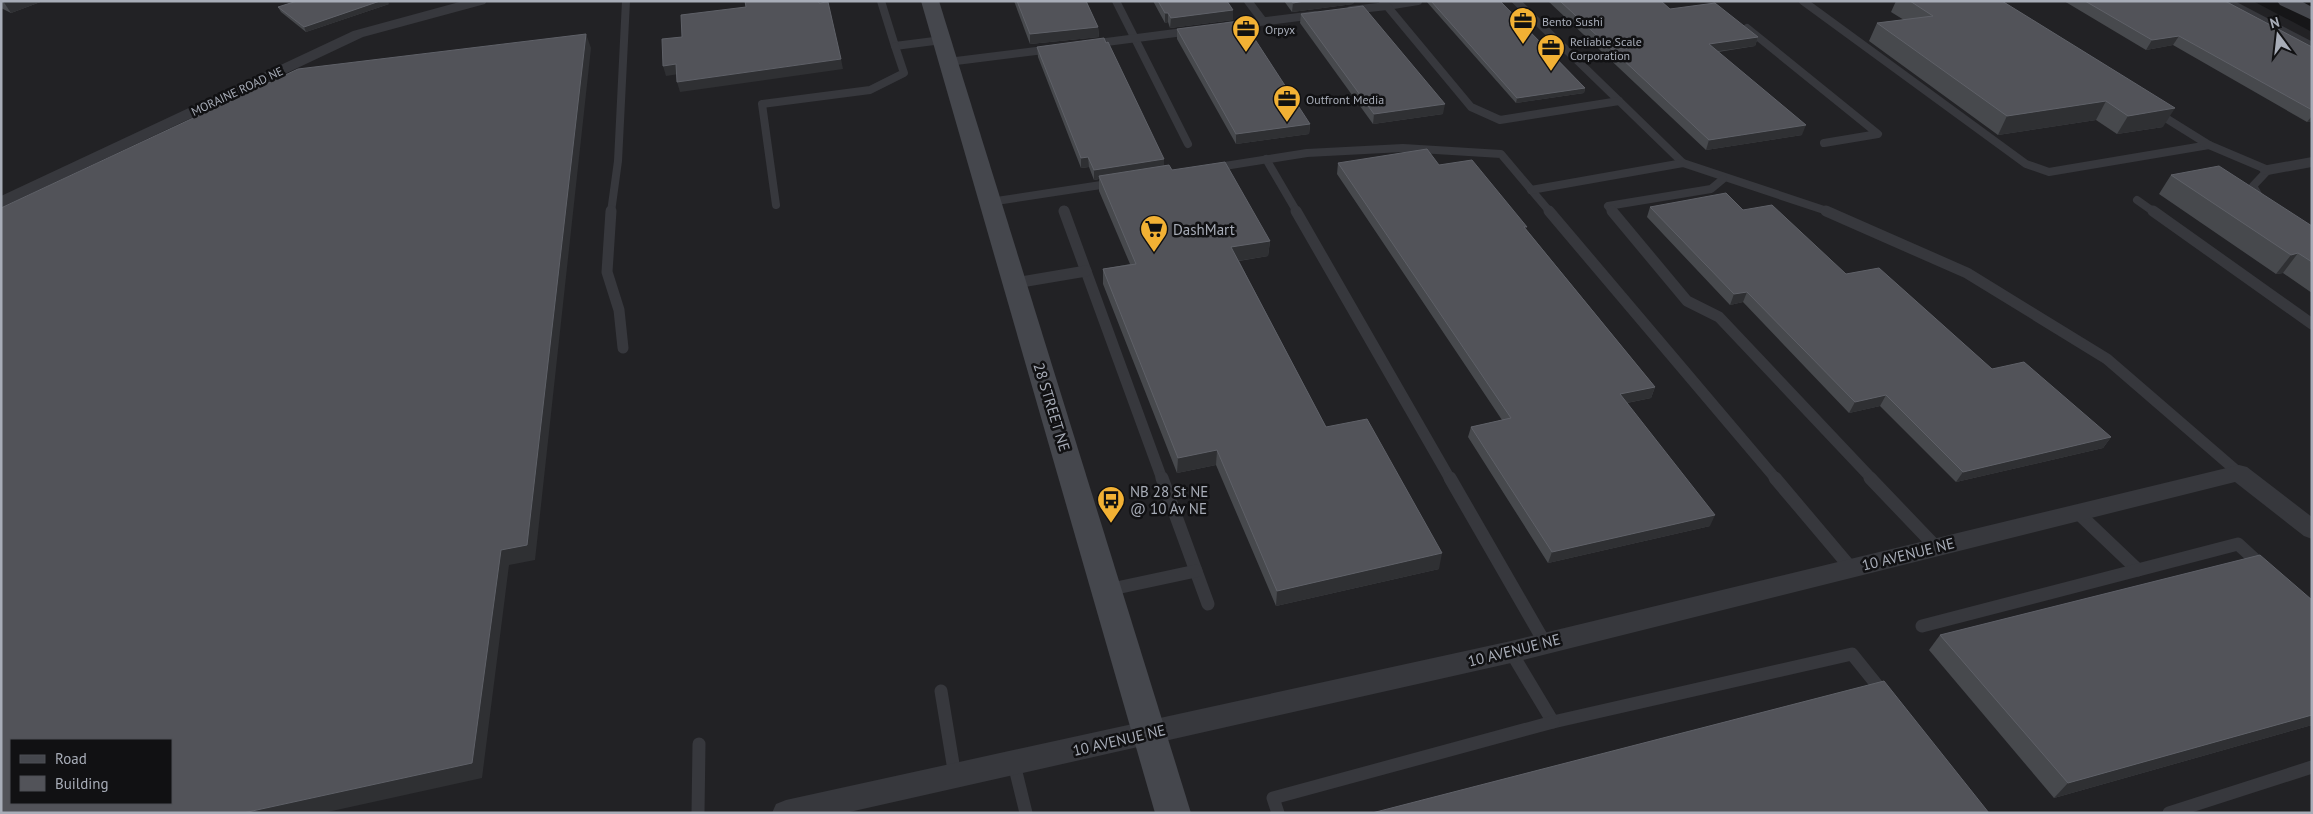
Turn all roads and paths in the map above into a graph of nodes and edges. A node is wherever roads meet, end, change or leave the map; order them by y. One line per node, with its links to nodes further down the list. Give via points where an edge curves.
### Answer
1 (480, 1): 41 (street, MORAINE ROAD NE, via 358,34)
2 (626, 1): 48 (lane, via 618,161 607,272 619,310)
3 (881, 1): 22 (lane)
4 (930, 1): 25 (street, 28 STREET NE)
5 (1116, 1): 20 (lane)
6 (1248, 1): 17 (lane)
7 (1418, 1): 12 (lane)
8 (1516, 1): 26 (lane)
9 (1803, 1): 30 (lane, via 2026,164 2049,172)
10 (2226, 1): 23 (lane)
11 (2286, 1): 15 (street)
12 (1385, 3): 13 (lane); 26 (lane, via 1471,107 1500,120)
13 (1339, 12)
14 (1320, 14): 17 (lane)
15 (2312, 14)
16 (1736, 20): 28 (lane, via 1878,134)
17 (1263, 21): 18 (lane)
18 (1213, 28)
19 (1204, 29): 20 (lane)
20 (1135, 38): 21 (lane); 29 (lane)
21 (1085, 44)
22 (895, 46): 25 (lane); 42 (lane, via 904,73 870,90 762,104)
23 (2312, 46)
24 (1066, 47): 25 (lane)
25 (945, 51): 40 (street, 28 STREET NE)
26 (1619, 101): 33 (lane)
27 (2151, 109): 30 (lane)
28 (1824, 143)
29 (1188, 144)
30 (2209, 145): 35 (lane)
31 (1266, 159): 34 (lane); 38 (lane, via 1307,153 1403,148 1501,154); 60 (lane)
32 (2312, 162): 35 (street)
33 (1683, 164): 36 (lane); 38 (lane)
34 (1198, 170)
35 (2268, 170): 43 (lane, via 2253,186 2262,202)
36 (1723, 178): 49 (lane, via 1832,213 1967,273 2107,359); 52 (lane, via 1711,189 1608,206 1687,301 1719,316)
37 (1128, 181): 40 (lane)
38 (1531, 190): 53 (lane)
39 (2136, 200): 47 (lane)
40 (990, 202): 46 (street, 28 STREET NE)
41 (1, 203)
42 (776, 205)
43 (2271, 207)
44 (1064, 210): 45 (lane)
45 (1086, 271): 46 (lane); 55 (lane)
46 (1015, 284): 57 (street, 28 STREET NE)
47 (2312, 324)
48 (623, 348)
49 (2239, 473): 50 (street, 10 AVENUE NE); 51 (street)
50 (2077, 512): 52 (street, 10 AVENUE NE); 54 (lane)
51 (2312, 530)
52 (1936, 547): 53 (street, 10 AVENUE NE)
53 (1851, 568): 60 (street, 10 AVENUE NE)
54 (2138, 570): 56 (lane, via 2238,544); 59 (lane)
55 (1196, 571): 57 (lane); 58 (lane)
56 (2275, 576)
57 (1107, 590): 65 (street, 28 STREET NE)
58 (1208, 604)
59 (1922, 626)
60 (1545, 643): 61 (street, 10 AVENUE NE)
61 (1511, 652): 64 (lane); 65 (street, 10 AVENUE NE)
62 (941, 690): 69 (lane)
63 (1894, 707): 64 (lane, via 1852,654)
64 (1553, 722): 74 (lane, via 1273,798)
65 (1150, 733): 67 (street, 10 AVENUE NE); 73 (street, 28 STREET NE)
66 (699, 744): 70 (lane)
67 (1014, 764): 69 (street, 10 AVENUE NE); 72 (lane)
68 (2312, 768): 75 (lane)
69 (955, 776): 71 (street, 10 AVENUE NE)
70 (698, 813)
71 (786, 813)
72 (1026, 813)
73 (1173, 813)
74 (1278, 813)
75 (2169, 813)

